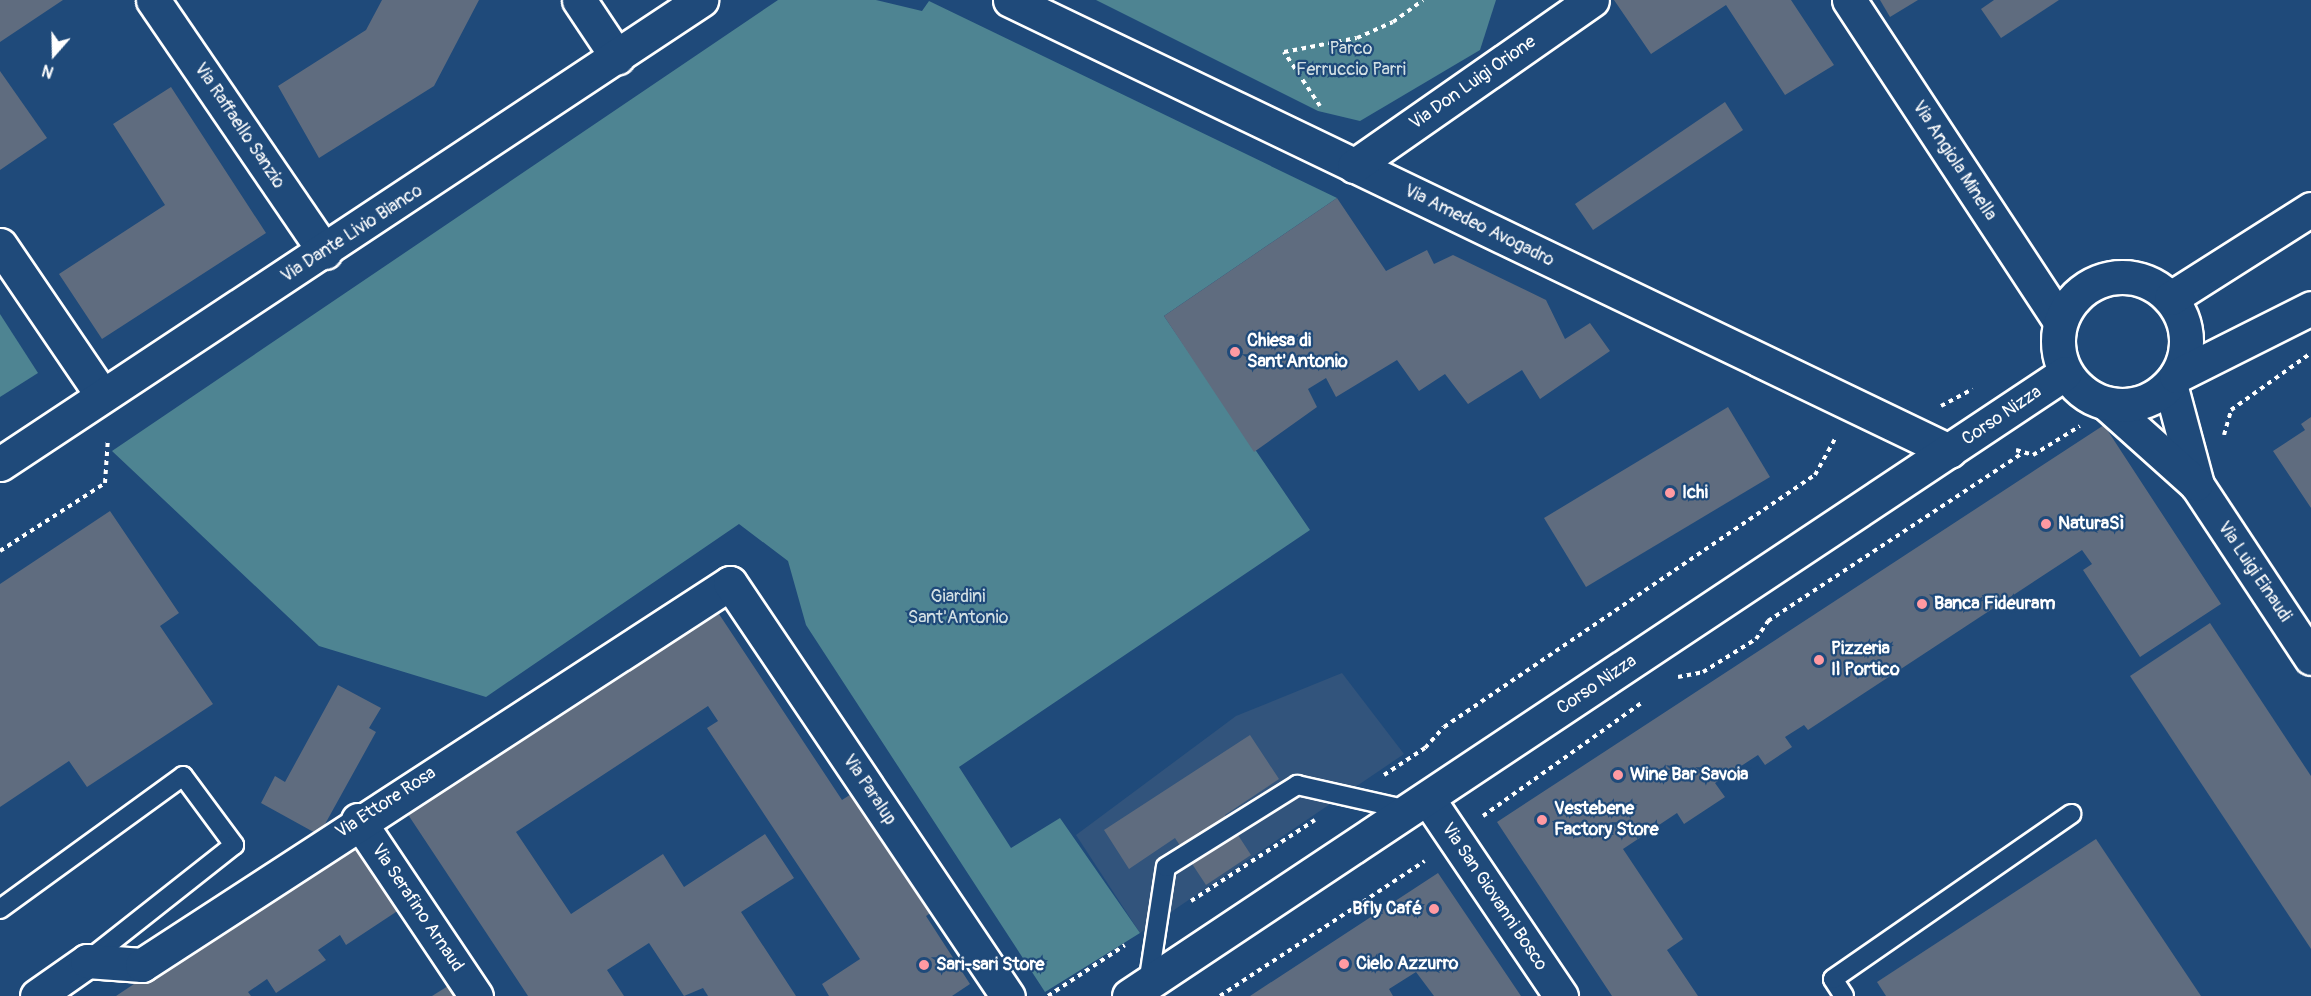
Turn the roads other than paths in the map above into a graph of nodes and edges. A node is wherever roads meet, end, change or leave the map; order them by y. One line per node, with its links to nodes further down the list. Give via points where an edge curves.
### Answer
1 (153, 0): 11 (main road, Via Raffaello Sanzio)
2 (579, 0): 7 (main road)
3 (701, 0): 7 (main road, Via Dante Livio Bianco)
4 (1010, 0): 8 (main road, Via Amedeo Avogadro)
5 (1592, 0): 8 (main road, Via Don Luigi Orione)
6 (1849, 0): 14 (main road, Via Angiola Minella)
7 (617, 57): 11 (main road, Via Dante Livio Bianco)
8 (1354, 166): 19 (main road, Via Amedeo Avogadro)
9 (2311, 209): 12 (main road)
10 (0, 245): 17 (main road)
11 (326, 252): 17 (main road, Via Dante Livio Bianco)
12 (2170, 298): 14 (main road, via 2155,286 2118,276 2082,290); 16 (main road, via 2185,328 2183,362)
13 (2311, 308): 16 (main road)
14 (2060, 321): 15 (main road, via 2057,339)
15 (2065, 373): 18 (main road); 19 (main road, Corso Nizza)
16 (2173, 380): 18 (main road, via 2142,403); 21 (main road, Via Luigi Einaudi)
17 (102, 395): 20 (main road, Via Dante Livio Bianco)
18 (2100, 412): 21 (main road, Via Luigi Einaudi)
19 (1949, 450): 24 (main road, Corso Nizza)
20 (0, 464)
21 (2197, 485): 23 (main road, Via Luigi Einaudi)
22 (730, 583): 26 (main road, Via Ettore Rosa); 32 (main road, Via Paralup)
23 (2311, 658)
24 (1418, 805): 29 (main road, Corso Nizza); 29 (lane, via 1351,797 1297,785 1166,867 1157,924); 33 (main road, Via San Giovanni Bosco, via 1455,838)
25 (2071, 814): 34 (lane, via 1833,979)
26 (358, 820): 28 (main road, Via Ettore Rosa, via 142,965); 31 (main road, Via Serafino Arnaud)
27 (0, 909): 28 (lane, via 183,776 234,845)
28 (87, 961): 30 (main road)
29 (1138, 990)
30 (37, 996)
31 (476, 996)
32 (1008, 996)
33 (1561, 996)
34 (1844, 996)

